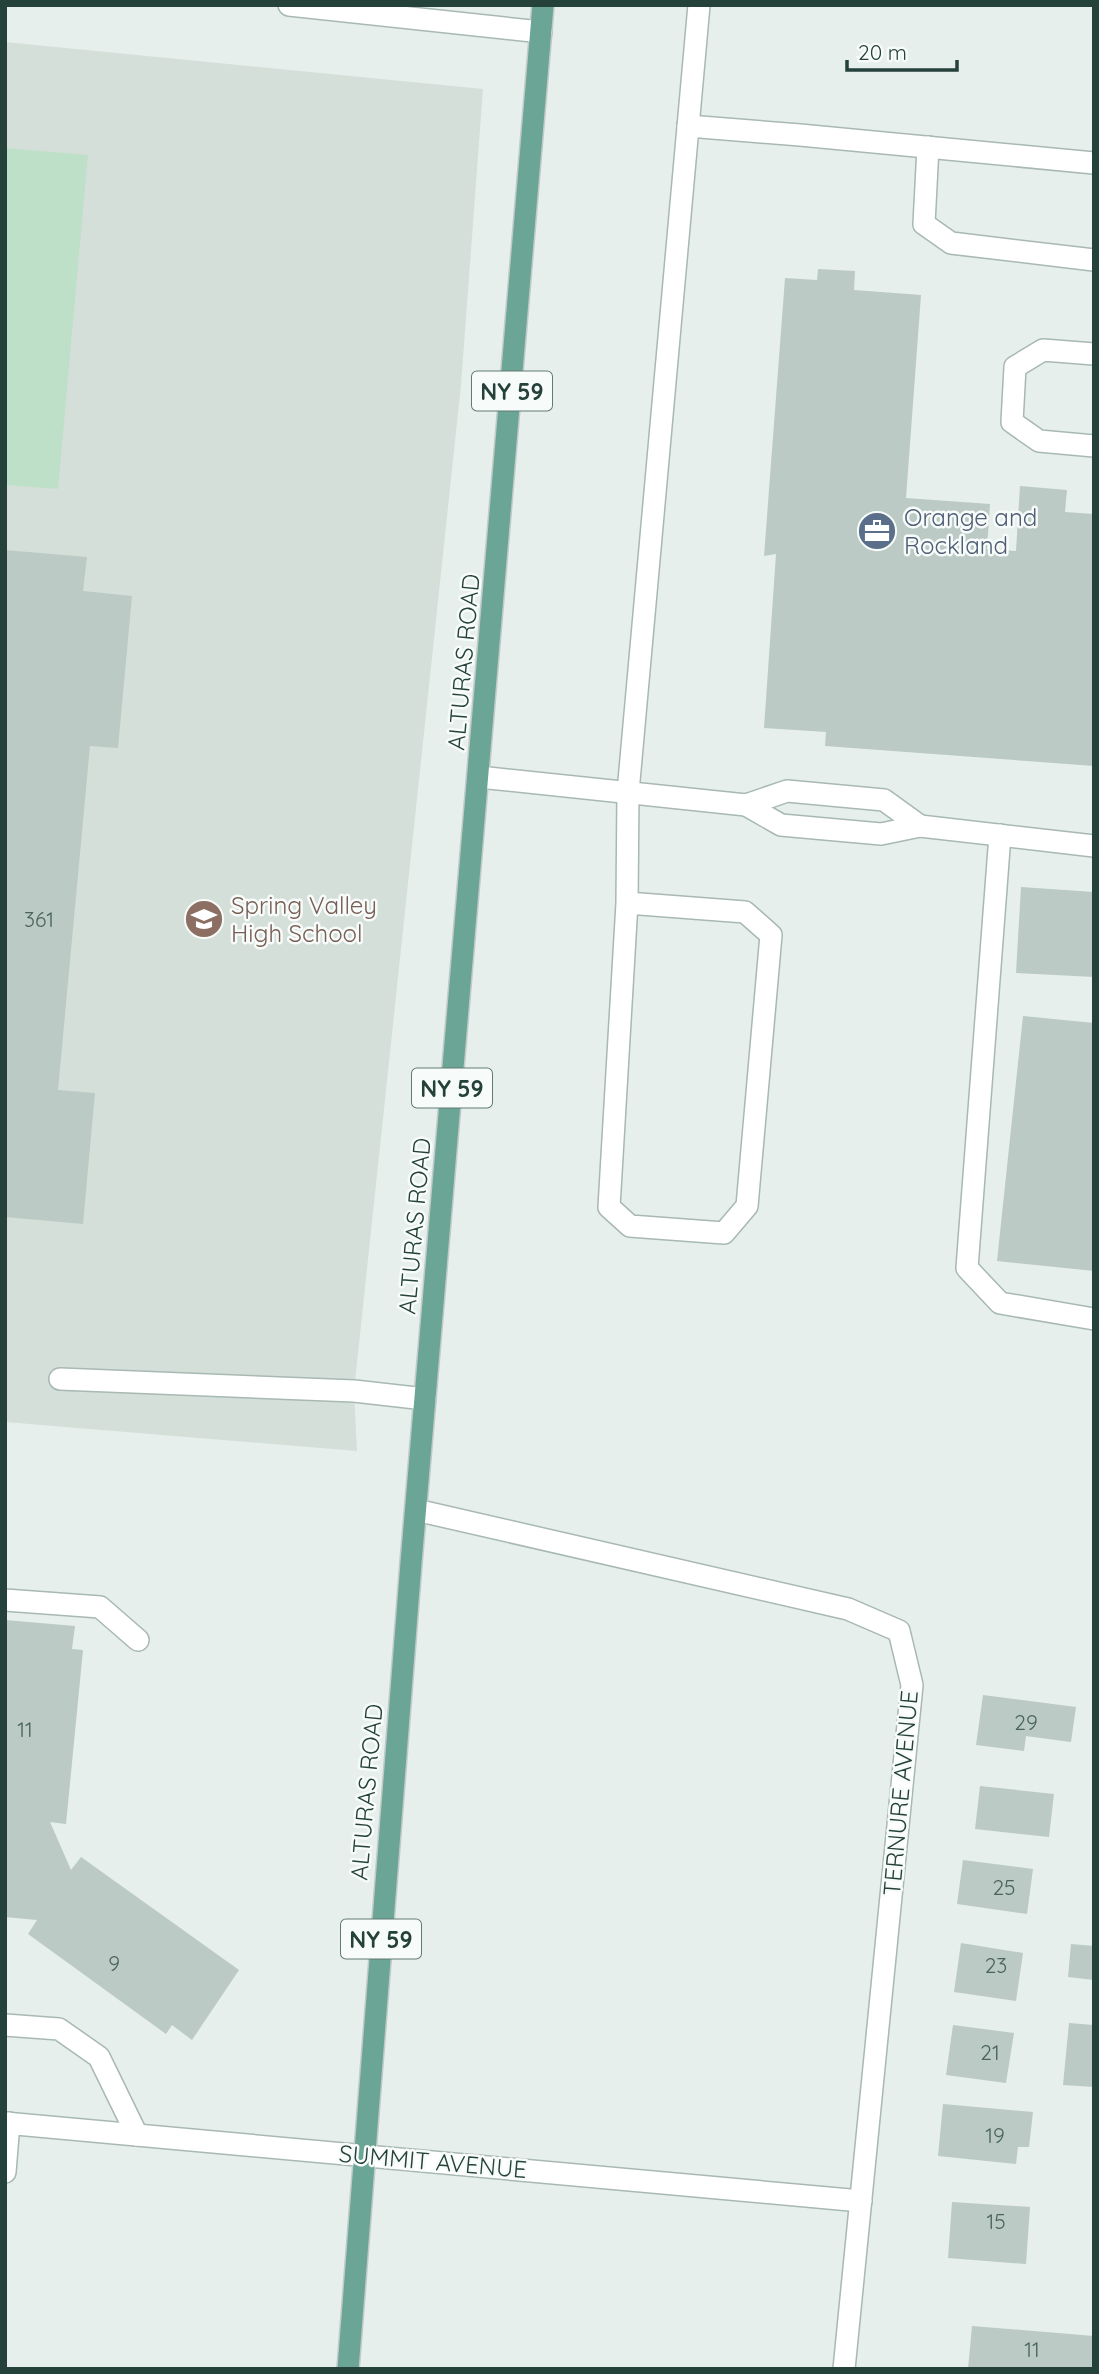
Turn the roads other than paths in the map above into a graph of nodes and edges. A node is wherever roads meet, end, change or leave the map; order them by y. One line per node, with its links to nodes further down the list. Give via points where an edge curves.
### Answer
1 (289, 5): 4 (street)
2 (543, 5): 4 (main road, ALTURAS ROAD / NY 59)
3 (699, 5): 5 (street)
4 (541, 32): 11 (main road, ALTURAS ROAD / NY 59)
5 (688, 126): 6 (street); 12 (street)
6 (928, 147): 7 (street); 8 (street, via 924,224 951,243)
7 (1094, 163)
8 (1094, 260)
9 (1094, 354): 10 (street, via 1043,350 1015,368 1012,422 1039,441)
10 (1094, 446)
11 (479, 777): 12 (street); 20 (main road, ALTURAS ROAD / NY 59)
12 (628, 792): 13 (street); 17 (street)
13 (747, 804): 14 (street, via 781,825 881,834); 14 (street, via 787,791 884,800)
14 (920, 826): 15 (street)
15 (1000, 835): 16 (street); 18 (street, via 967,1268 1000,1303)
16 (1094, 846)
17 (626, 903): 17 (street, via 609,1207 630,1226 724,1233 747,1206 771,935 745,912)
18 (1094, 1319)
19 (60, 1379): 20 (street, via 354,1391)
20 (425, 1399): 21 (main road, ALTURAS ROAD / NY 59)
21 (416, 1510): 27 (main road, ALTURAS ROAD / NY 59); 29 (street, TERNURE AVENUE, via 848,1609 898,1631 912,1685)
22 (5, 1600): 23 (street, via 100,1607)
23 (138, 1640)
24 (5, 2025): 26 (street, via 58,2029 99,2057)
25 (7, 2123): 26 (street, SUMMIT AVENUE); 28 (street)
26 (137, 2135): 27 (street, SUMMIT AVENUE)
27 (363, 2154): 29 (street, SUMMIT AVENUE); 30 (main road, ALTURAS ROAD / NY 59)
28 (5, 2172)
29 (861, 2200): 31 (street, TERNURE AVENUE)
30 (348, 2369)
31 (844, 2369)

